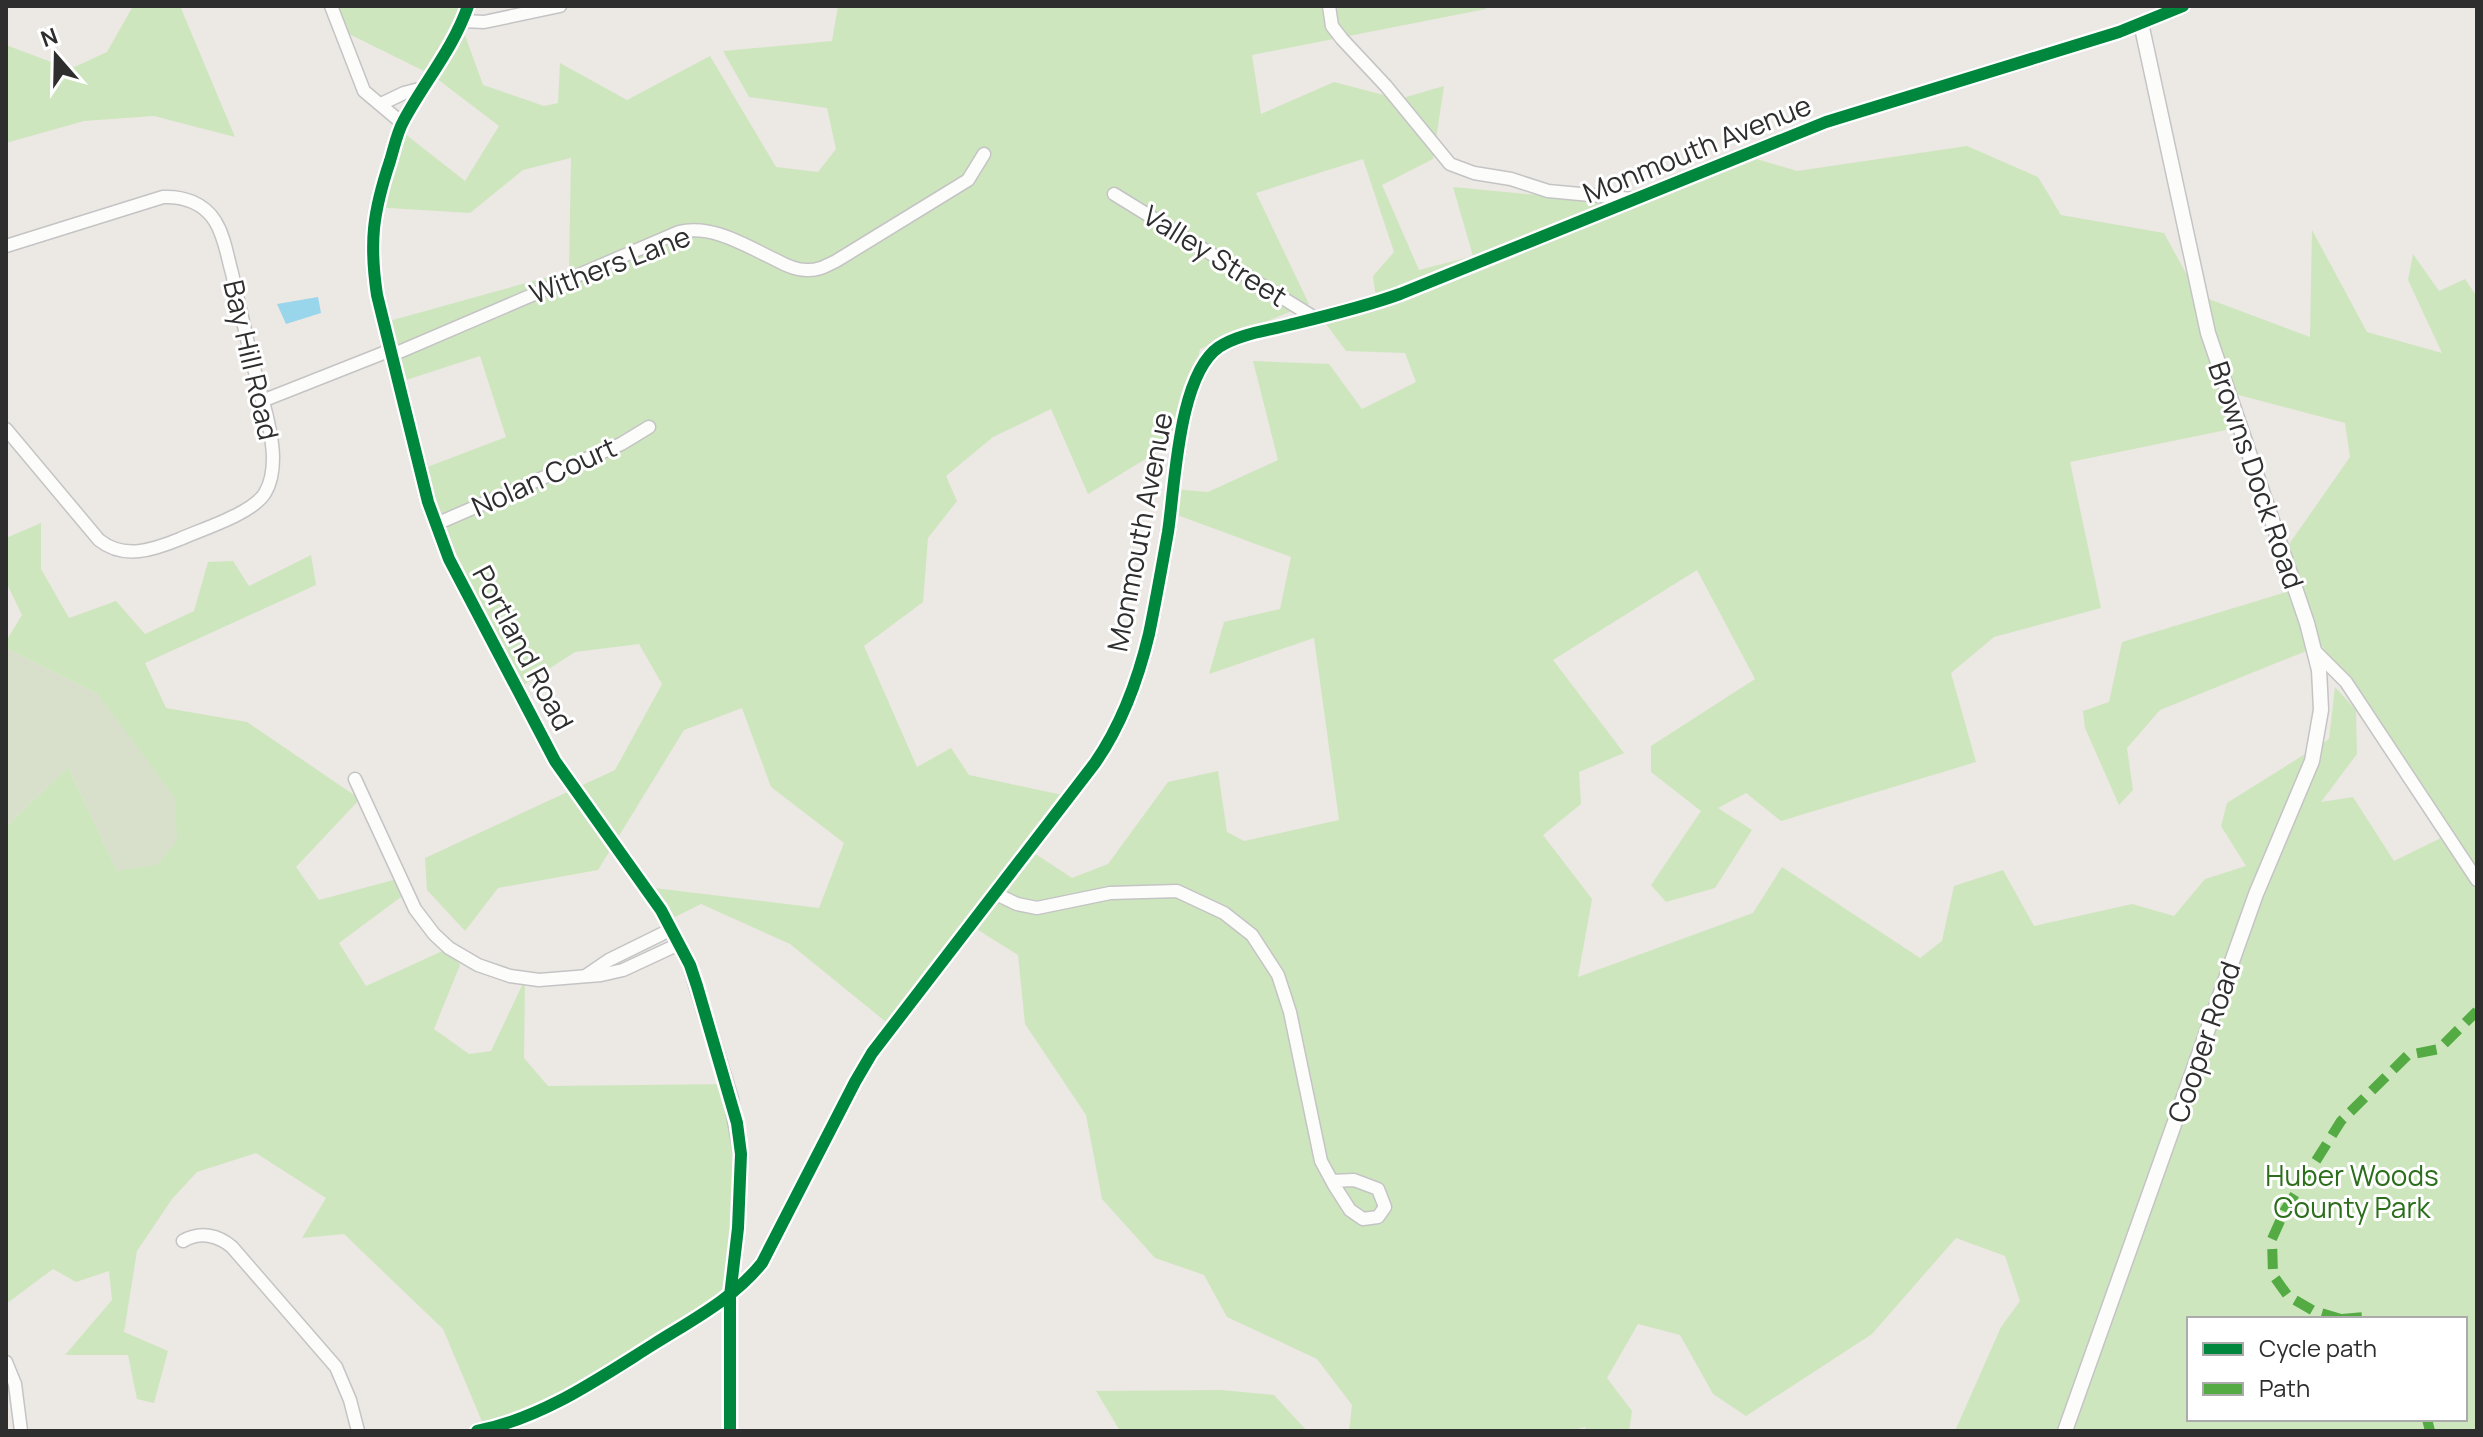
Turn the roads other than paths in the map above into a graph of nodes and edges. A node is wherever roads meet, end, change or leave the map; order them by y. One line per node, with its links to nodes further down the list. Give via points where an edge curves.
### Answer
1 (331, 6): 9 (street, via 361,85)
2 (468, 6): 6 (street, Portland Road)
3 (560, 6): 6 (street, via 484,22)
4 (1329, 6): 13 (street, via 1332,26 1450,164 1548,191)
5 (2183, 6): 7 (street, Monmouth Avenue)
6 (463, 21): 8 (street, Portland Road)
7 (2141, 23): 13 (street, Monmouth Avenue, via 1826,122); 21 (street, Browns Dock Road, via 2208,333)
8 (423, 88): 9 (street); 10 (street, Portland Road)
9 (381, 104): 10 (street)
10 (402, 123): 16 (street, Portland Road, via 372,230 375,282)
11 (984, 154): 16 (street, Withers Lane, via 968,180 820,269 794,269 727,238 693,229)
12 (1114, 194): 15 (street, Valley Street)
13 (1633, 199): 15 (street, Monmouth Avenue, via 1400,294)
14 (6, 246): 17 (street, Bay Hill Road, via 149,199 176,196 196,203 221,233)
15 (1315, 318): 24 (street, Monmouth Avenue, via 1233,340 1204,364 1181,423 1149,631 1122,717 1095,763)
16 (391, 353): 17 (street, Withers Lane); 20 (street, Portland Road)
17 (262, 401): 19 (street, Bay Hill Road, via 273,455 262,497 233,516 137,553 99,540)
18 (649, 427): 20 (street, Nolan Court)
19 (6, 429)
20 (436, 524): 25 (street, Portland Road, via 449,559 555,761)
21 (2315, 651): 23 (street, Browns Dock Road, via 2346,682); 36 (street, Cooper Road, via 2321,710 2312,761 2256,894)
22 (355, 779): 27 (street, via 415,909 449,948 478,965 521,978)
23 (2477, 880)
24 (994, 893): 28 (street, via 1037,908 1110,893 1177,891 1224,913 1252,935 1278,975 1321,1161); 30 (street, Monmouth Avenue, via 872,1053 767,1254)
25 (672, 929): 26 (street, Portland Road); 27 (street)
26 (679, 944): 27 (street, via 623,970); 30 (street, Portland Road, via 697,986 739,1138 742,1171)
27 (587, 975)
28 (1332, 1181)
29 (183, 1241): 33 (street, via 210,1235 232,1247 336,1367)
30 (730, 1296): 34 (street, Monmouth Avenue, via 548,1408); 35 (street)
31 (6, 1362): 32 (street, via 15,1384)
32 (21, 1431)
33 (358, 1431)
34 (477, 1431)
35 (730, 1431)
36 (2065, 1431)

